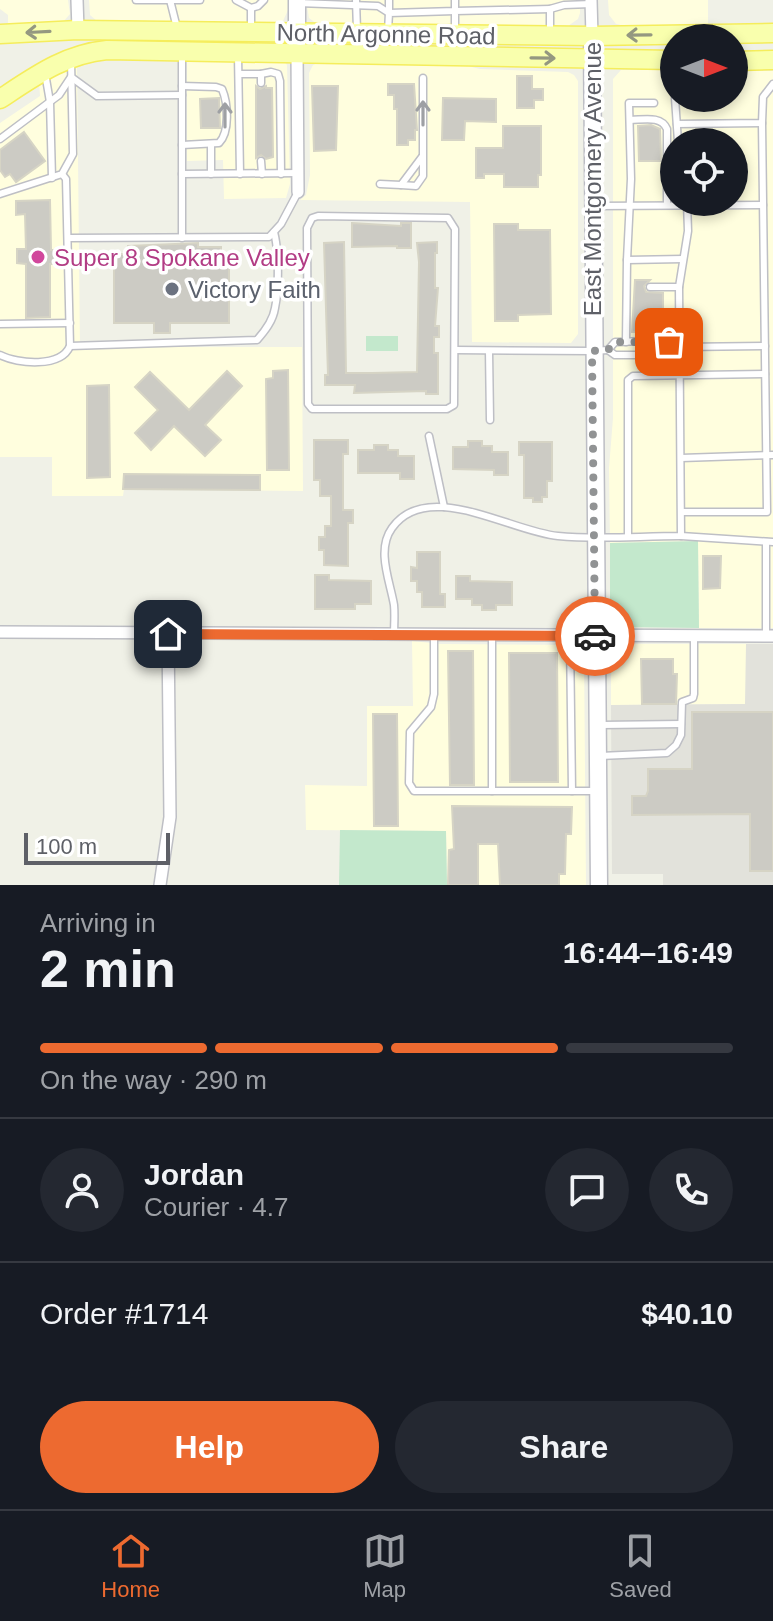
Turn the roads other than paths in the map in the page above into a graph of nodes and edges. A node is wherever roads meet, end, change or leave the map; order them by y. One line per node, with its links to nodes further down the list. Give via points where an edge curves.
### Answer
1 (77, 0): 19 (street)
2 (136, 0): 3 (lane)
3 (170, 0): 4 (lane); 20 (lane)
4 (200, 0)
5 (236, 0): 14 (lane)
6 (264, 0): 14 (lane)
7 (389, 0): 18 (lane)
8 (455, 0): 17 (lane)
9 (297, 2): 10 (lane); 29 (main road)
10 (315, 2): 13 (lane)
11 (564, 2): 12 (lane); 15 (lane)
12 (591, 2): 28 (street, East Montgomery Avenue)
13 (356, 3): 18 (lane); 24 (lane)
14 (251, 8): 21 (lane)
15 (551, 9): 16 (lane); 27 (lane)
16 (472, 10): 17 (lane); 26 (lane)
17 (455, 11): 18 (lane); 26 (lane)
18 (389, 13): 25 (lane)
19 (78, 30): 20 (main road, North Argonne Road); 23 (main road, North Argonne Road, one-way to 23)
20 (172, 31): 21 (main road, North Argonne Road); 32 (main road, via 94,41)
21 (251, 32): 29 (main road, North Argonne Road)
22 (773, 33): 28 (main road, North Argonne Road, one-way to 28)
23 (0, 34)
24 (357, 34): 25 (main road, North Argonne Road); 29 (main road, North Argonne Road)
25 (388, 34): 26 (main road, North Argonne Road)
26 (463, 34): 27 (main road, North Argonne Road)
27 (550, 36): 28 (main road, North Argonne Road)
28 (592, 36): 33 (main road, East Montgomery Avenue)
29 (297, 42): 31 (main road, North Argonne Road); 33 (main road, North Argonne Road, one-way to 33); 59 (street)
30 (182, 51): 31 (main road, North Argonne Road); 32 (main road, North Argonne Road); 44 (lane)
31 (238, 51): 38 (lane)
32 (77, 55): 37 (main road); 40 (lane)
33 (592, 59): 34 (main road, North Argonne Road); 74 (main road, East Montgomery Avenue)
34 (660, 60)
35 (773, 60): 36 (main road)
36 (748, 61)
37 (45, 69): 45 (main road); 46 (lane)
38 (239, 74): 39 (lane); 63 (lane)
39 (261, 74): 42 (lane); 65 (lane, via 278,74 280,81)
40 (71, 77): 44 (lane, via 97,96); 46 (lane); 60 (lane, via 73,154)
41 (423, 78): 57 (lane, one-way to 41)
42 (261, 83)
43 (773, 84): 50 (lane, via 763,97)
44 (182, 91): 55 (lane, one-way to 44, via 226,133 222,89); 56 (lane)
45 (0, 99)
46 (50, 102): 54 (lane); 66 (lane)
47 (654, 103): 49 (lane, via 629,103)
48 (676, 112): 51 (lane)
49 (630, 120): 52 (lane, via 659,120); 75 (lane)
50 (762, 123): 51 (lane); 73 (lane)
51 (677, 124): 53 (lane)
52 (666, 128)
53 (677, 128)
54 (0, 139)
55 (211, 144): 56 (lane); 62 (lane)
56 (182, 145): 61 (lane)
57 (423, 155): 68 (lane); 68 (lane, via 423,176 416,186)
58 (261, 161): 64 (lane)
59 (298, 173): 65 (lane); 69 (street)
60 (62, 174): 66 (lane); 78 (lane)
61 (182, 174): 62 (lane); 79 (lane)
62 (211, 174): 63 (lane)
63 (240, 174): 64 (lane)
64 (262, 174): 65 (lane)
65 (281, 174)
66 (52, 178): 70 (lane)
67 (380, 184): 68 (lane)
68 (401, 185)
69 (298, 192): 77 (lane)
70 (0, 194)
71 (660, 205): 75 (lane)
72 (748, 205): 73 (lane)
73 (763, 205): 90 (lane)
74 (592, 206): 75 (lane); 93 (main road, East Montgomery Avenue)
75 (629, 206): 81 (lane)
76 (687, 216): 80 (lane)
77 (274, 232): 79 (lane, via 269,237); 89 (lane, via 275,308 257,340)
78 (68, 238): 79 (lane); 86 (lane)
79 (182, 238)
80 (683, 259): 81 (lane); 85 (lane)
81 (627, 260): 82 (lane)
82 (626, 287): 83 (lane); 88 (lane)
83 (635, 287)
84 (650, 287): 85 (lane)
85 (679, 287): 91 (lane)
86 (70, 323): 87 (lane); 89 (lane)
87 (0, 324)
88 (626, 342): 91 (lane); 93 (lane)
89 (70, 346): 95 (lane, via 67,354 50,360)
90 (765, 346): 91 (lane); 96 (lane)
91 (680, 347): 93 (lane, via 669,355); 97 (lane)
92 (455, 350): 92 (lane, via 455,229 448,218 312,218 307,228 312,409 447,409 454,405); 94 (lane)
93 (600, 350): 94 (lane); 104 (main road, East Montgomery Avenue)
94 (489, 351): 98 (lane)
95 (0, 355)
96 (765, 374): 97 (lane); 100 (lane)
97 (680, 376): 101 (lane); 105 (lane, via 628,380)
98 (490, 420)
99 (429, 436): 102 (lane)
100 (769, 455): 101 (lane); 103 (lane, via 767,512)
101 (681, 458): 103 (lane)
102 (444, 507): 104 (lane, via 537,533); 110 (lane, via 409,512 391,529 384,555)
103 (682, 512): 106 (lane)
104 (595, 536): 105 (lane); 114 (main road, East Montgomery Avenue)
105 (628, 536): 106 (lane)
106 (681, 536): 107 (lane)
107 (769, 542): 116 (lane)
108 (0, 632): 109 (street)
109 (168, 634): 110 (street); 123 (street, via 170,817)
110 (394, 635): 111 (street)
111 (434, 635): 112 (street); 120 (lane, via 434,694 431,707 410,732 409,783 414,791)
112 (492, 636): 113 (street); 120 (lane)
113 (570, 636): 114 (street); 121 (lane)
114 (595, 636): 115 (street); 118 (main road, East Montgomery Avenue)
115 (694, 636): 116 (street); 117 (lane, via 694,694 682,702)
116 (770, 636)
117 (681, 724): 118 (lane); 119 (lane, via 676,745 667,753)
118 (596, 725): 119 (main road, East Montgomery Avenue)
119 (597, 756): 122 (main road, East Montgomery Avenue)
120 (492, 791): 121 (lane)
121 (572, 791): 122 (lane)
122 (597, 791): 124 (main road, East Montgomery Avenue)
123 (160, 885)
124 (599, 885)

